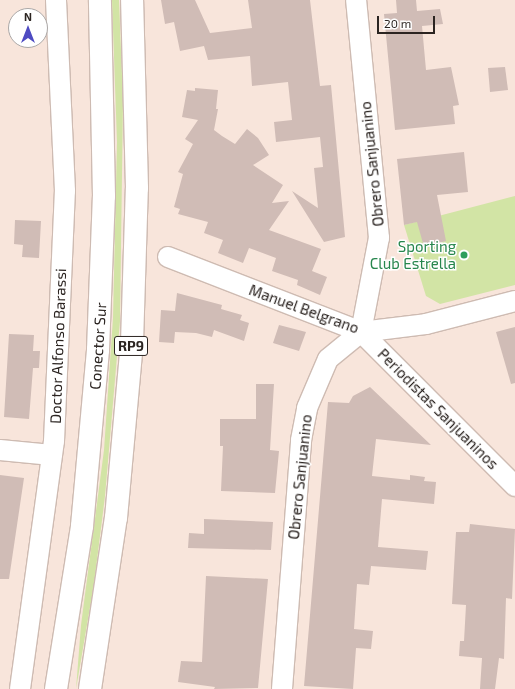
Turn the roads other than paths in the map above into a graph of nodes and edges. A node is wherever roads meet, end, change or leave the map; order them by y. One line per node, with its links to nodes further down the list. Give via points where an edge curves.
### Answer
1 (56, 0): 9 (street, Doctor Alfonso Barassi, via 65,191)
2 (100, 0): 12 (main road, Conector Sur / RP9, via 104,196 98,350 82,526)
3 (132, 0): 13 (main road, RP9, via 136,188 132,342 117,511)
4 (356, 0): 7 (street, Obrero Sanjuanino, via 379,238)
5 (168, 257): 7 (street, Manuel Belgrano)
6 (515, 301): 7 (street, Manuel Belgrano, via 426,324)
7 (361, 332): 10 (street, Periodistas Sanjuaninos); 14 (street, Obrero Sanjuanino, via 328,359 307,408 301,440)
8 (0, 450): 9 (street)
9 (52, 455): 11 (street, Doctor Alfonso Barassi)
10 (515, 486)
11 (20, 689)
12 (56, 689)
13 (90, 689)
14 (282, 689)

